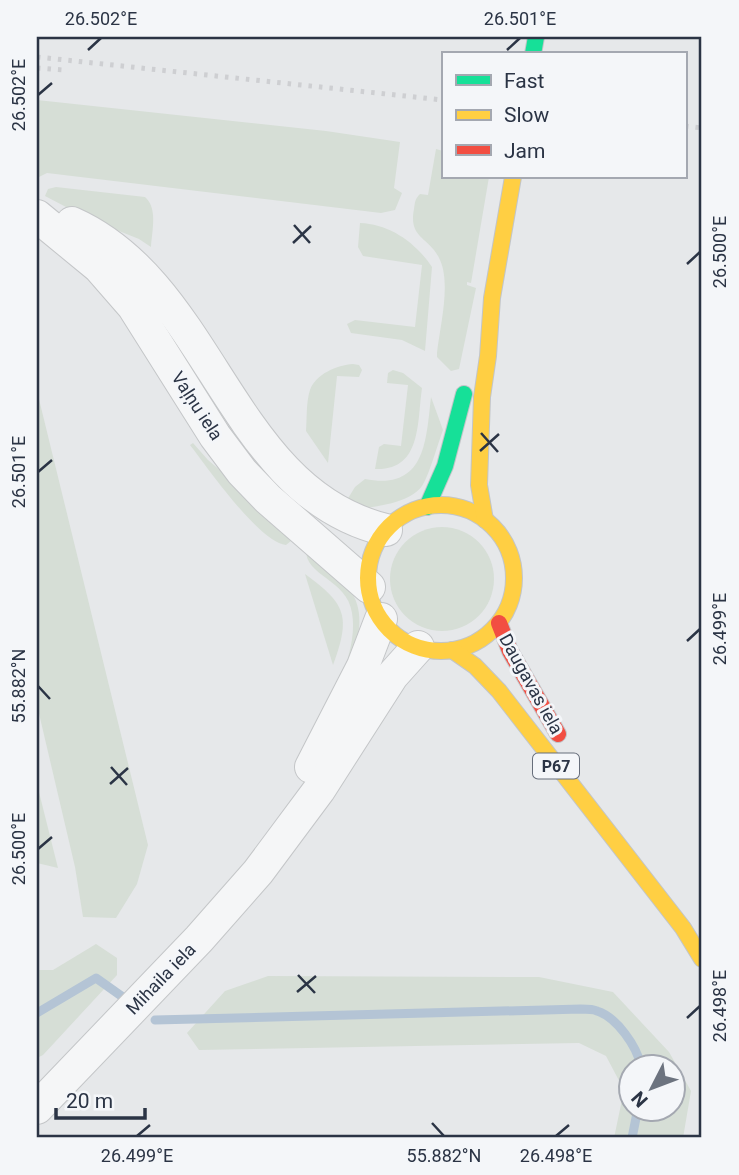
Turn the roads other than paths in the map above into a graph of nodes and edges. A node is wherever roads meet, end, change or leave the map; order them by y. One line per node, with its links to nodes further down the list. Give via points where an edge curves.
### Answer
1 (513, 178): 3 (main road)
2 (37, 214): 6 (street, Vaļņu iela, via 56,216 115,250 176,314 281,467 337,513); 7 (street, Vaļņu iela, via 125,296 242,472)
3 (492, 298): 4 (main road, via 448,463); 5 (main road, via 479,444)
4 (426, 507): 5 (main road, via 454,506); 6 (main road, via 401,517)
5 (485, 520): 9 (main road, via 503,540 513,565 511,599)
6 (386, 530): 7 (main road, via 370,560)
7 (369, 587): 8 (main road)
8 (381, 619): 10 (main road, via 394,634); 14 (street, Mihaila iela)
9 (499, 623): 11 (main road, via 478,641); 12 (main road, Daugavas iela / P67, via 510,651)
10 (418, 647): 11 (main road); 14 (street, Mihaila iela, via 392,676 319,790)
11 (452, 650): 15 (main road, Daugavas iela / P67, via 499,691)
12 (566, 747)
13 (580, 771): 15 (main road, Daugavas iela / P67)
14 (278, 842): 17 (street, Mihaila iela, via 199,939)
15 (652, 889): 16 (main road, Daugavas iela / P67)
16 (702, 959)
17 (37, 1108)

